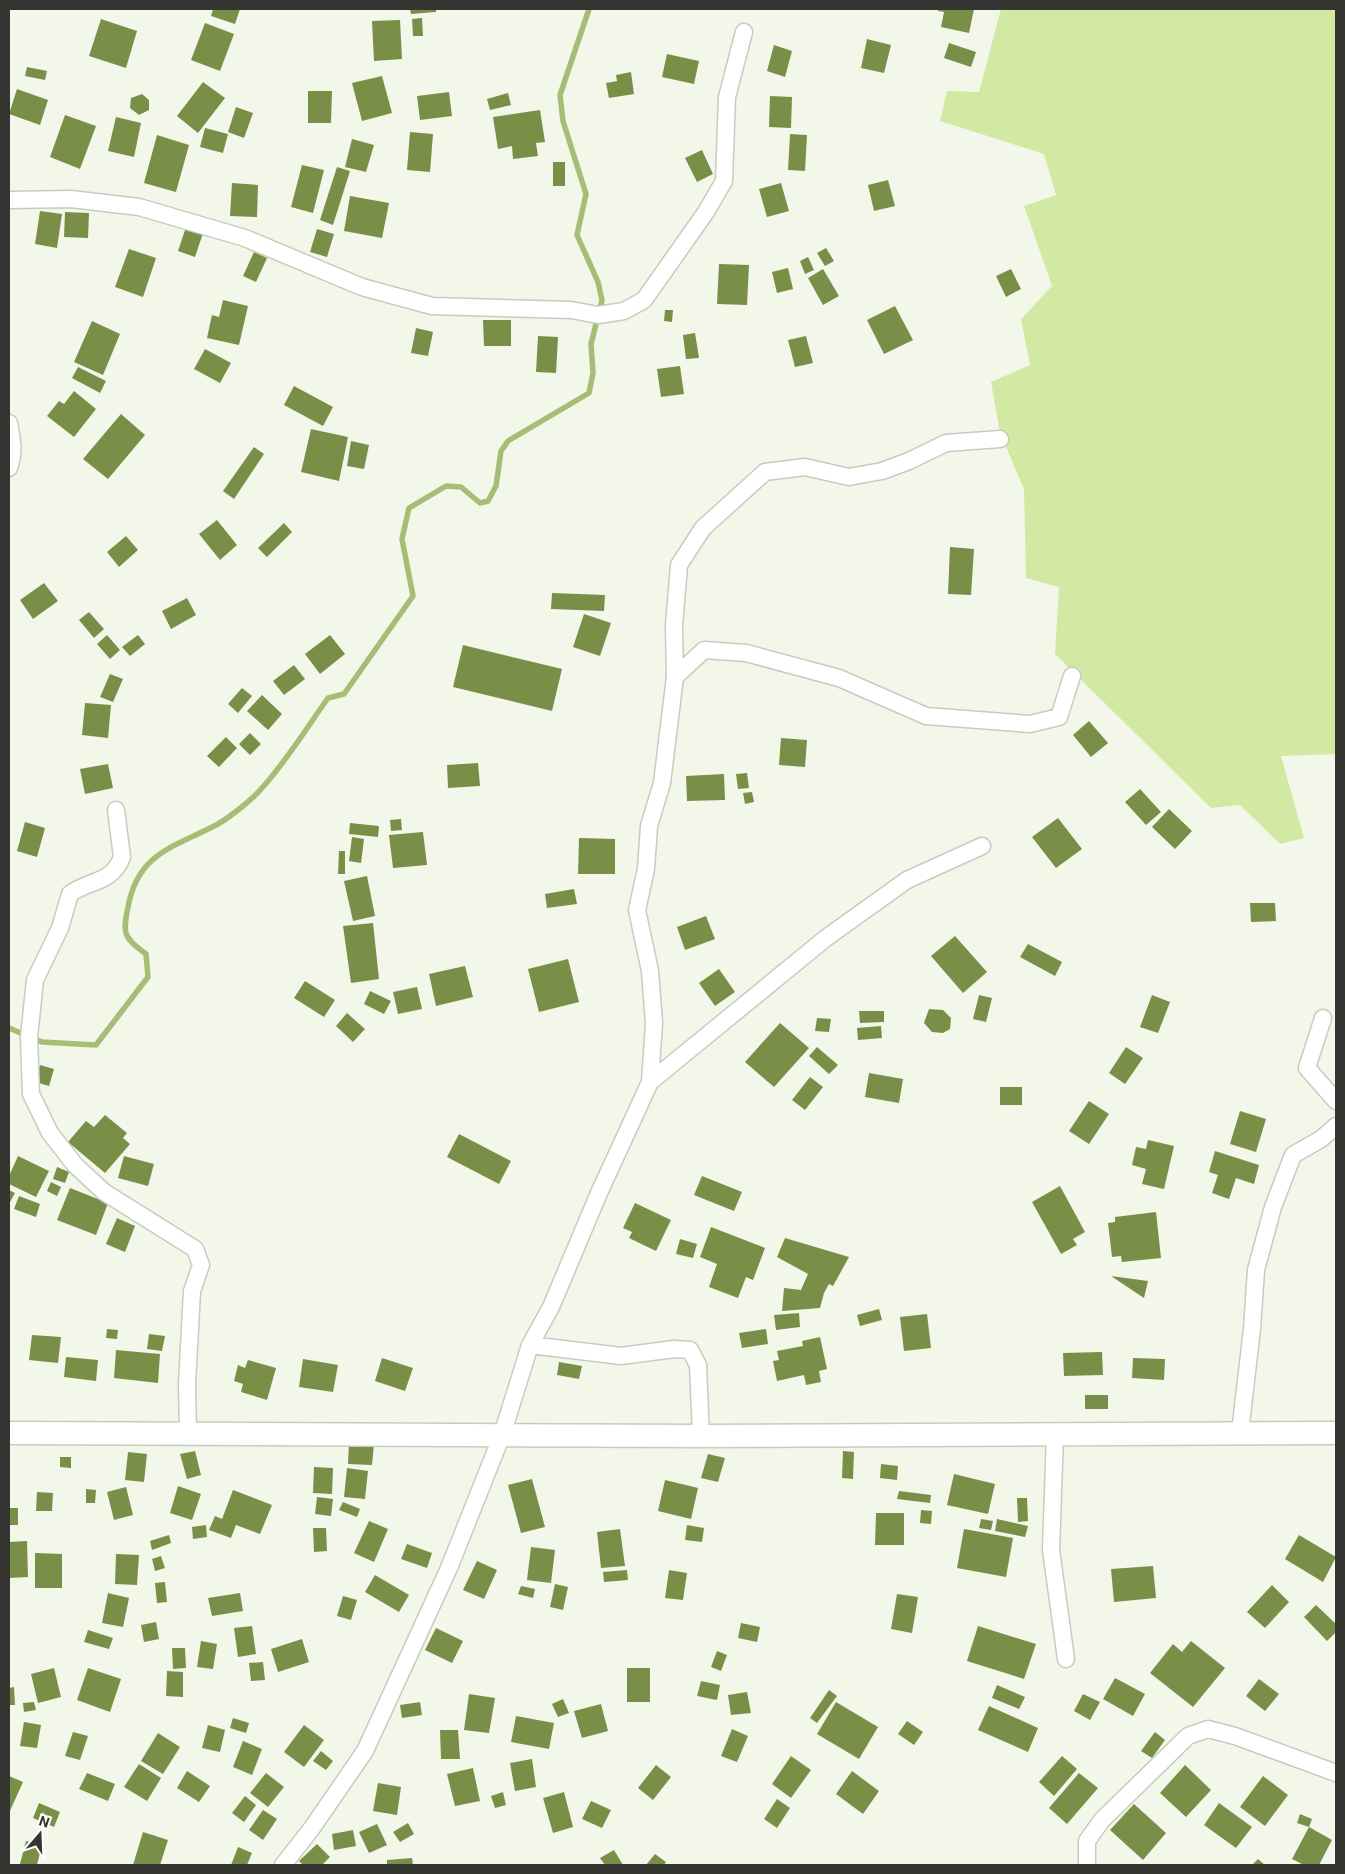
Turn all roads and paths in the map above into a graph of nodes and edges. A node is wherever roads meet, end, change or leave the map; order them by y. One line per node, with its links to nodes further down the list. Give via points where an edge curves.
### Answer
1 (744, 32): 2 (street, via 726,97 724,181 644,300 624,311 598,315 571,310 432,306 362,287 245,238 140,207 70,199)
2 (9, 200)
3 (9, 423): 5 (street, via 13,446)
4 (1000, 439): 7 (street, via 946,443 882,471 849,477 805,467 765,472 703,528 679,565 674,625)
5 (9, 468)
6 (1072, 676): 7 (street, via 1059,717 1030,724 926,716 839,678 746,653 704,650)
7 (675, 677): 11 (street, via 662,783 649,826 646,869 637,910 650,971 654,1023)
8 (116, 810): 17 (street, via 120,863 106,877 70,894 60,928 38,971 31,1011 29,1078 31,1094 50,1133 75,1165 104,1192 196,1249 201,1264 192,1291)
9 (982, 846): 11 (street, via 907,880 826,938)
10 (1323, 1018): 12 (street, via 1307,1068)
11 (650, 1082): 14 (street, via 551,1307)
12 (1336, 1101)
13 (1336, 1126): 15 (street, via 1293,1155 1273,1207 1256,1270)
14 (530, 1345): 20 (street); 21 (street, via 621,1356 690,1350 698,1366)
15 (1240, 1432): 18 (street); 19 (street)
16 (9, 1433): 17 (street)
17 (188, 1433): 20 (street)
18 (1336, 1433)
19 (1055, 1434): 21 (street); 22 (street, via 1051,1550)
20 (502, 1435): 21 (street); 24 (street, via 449,1568 365,1751)
21 (701, 1436)
22 (1066, 1659)
23 (1336, 1773): 25 (street, via 1208,1729 1188,1736 1102,1820 1087,1841)
24 (283, 1865)
25 (1087, 1865)

